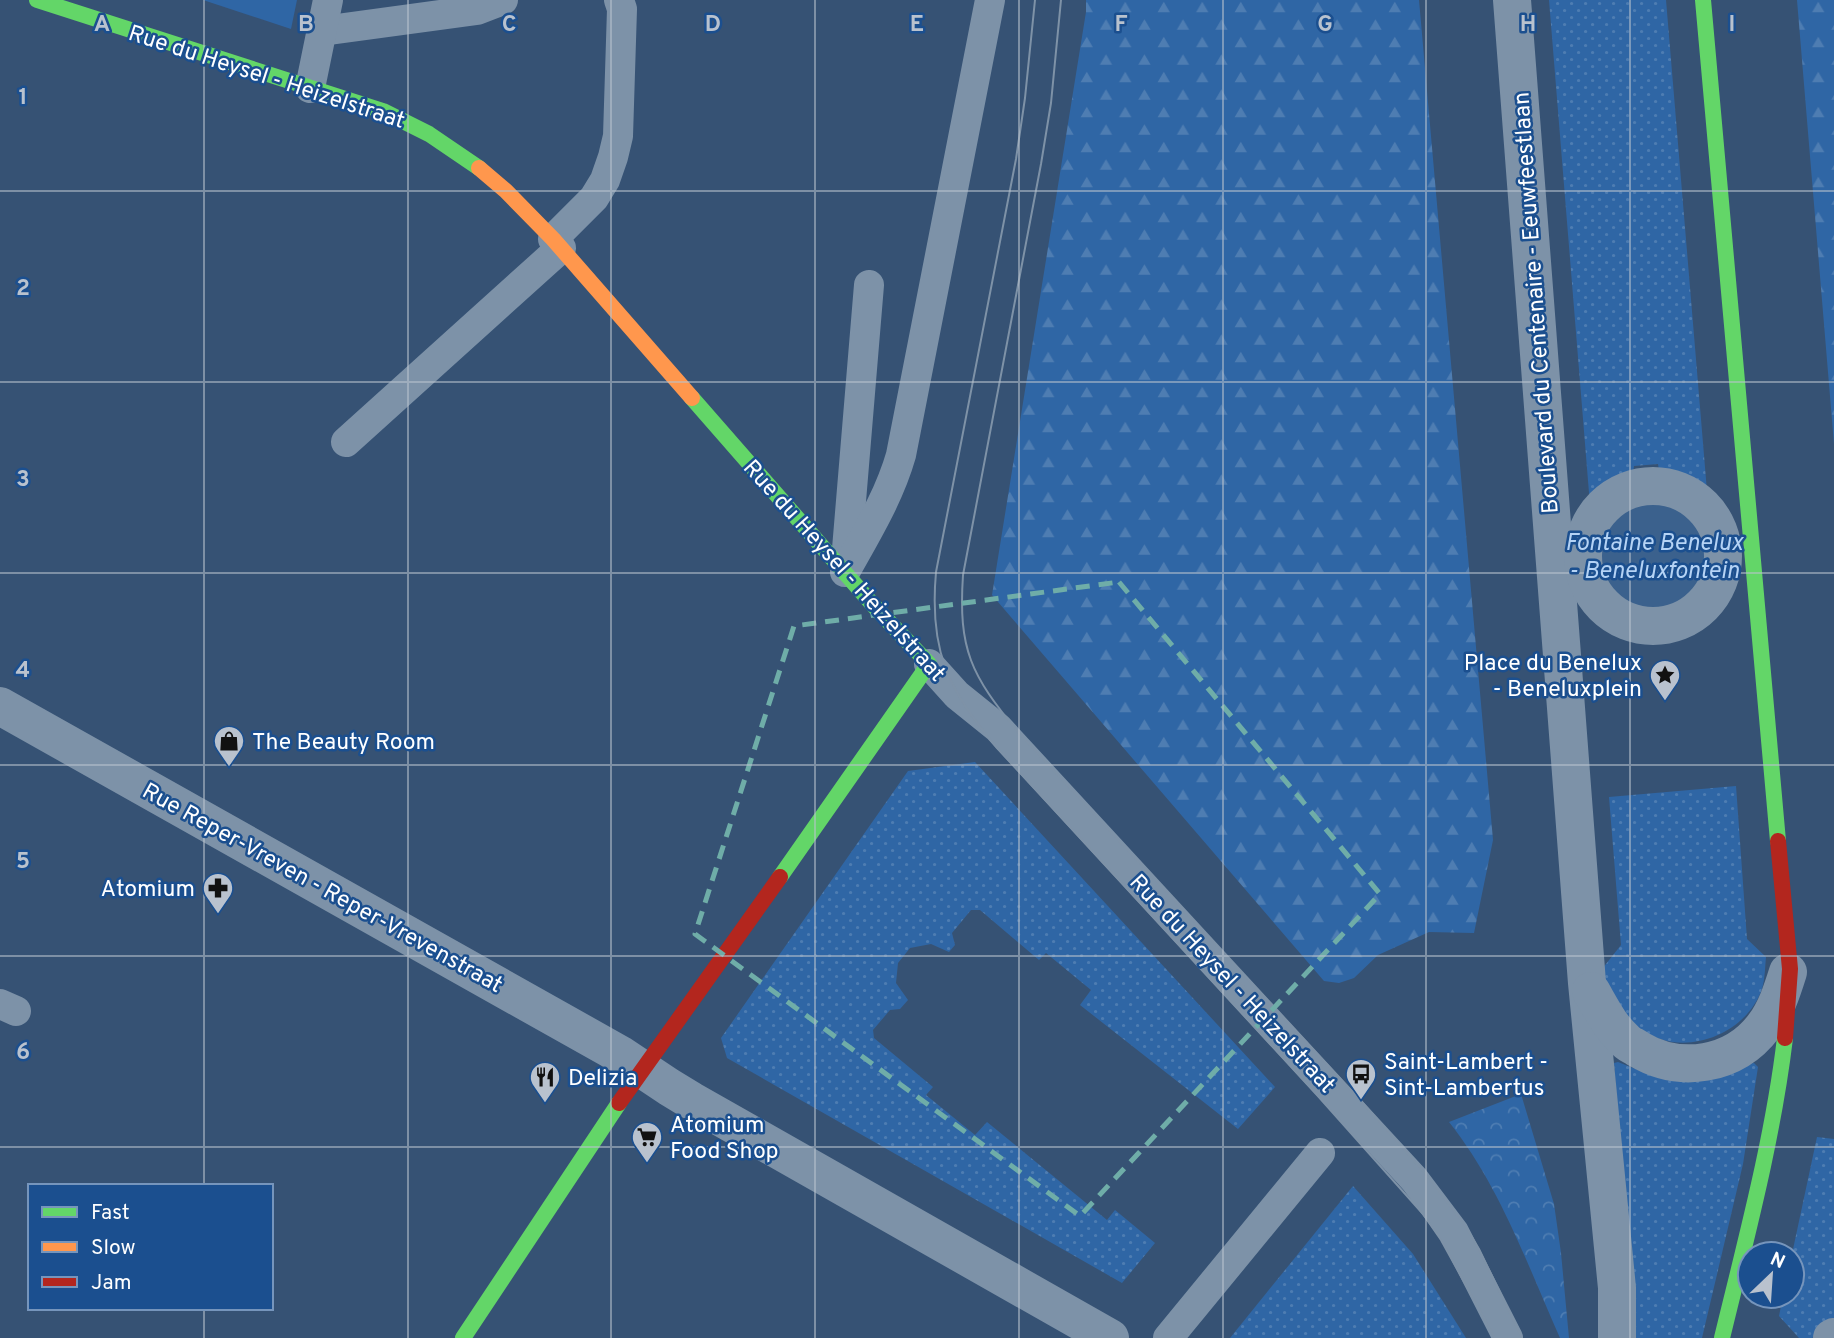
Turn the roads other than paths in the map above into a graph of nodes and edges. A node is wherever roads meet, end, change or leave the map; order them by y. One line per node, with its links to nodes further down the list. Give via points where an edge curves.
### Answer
1 (37, 0): 9 (street, Rue du Heysel - Heizelstraat)
2 (328, 0): 8 (lane)
3 (503, 0): 8 (lane, via 477,10)
4 (619, 0): 10 (lane, via 618,136 613,157 594,198)
5 (990, 0): 14 (lane, via 901,455 883,503)
6 (1512, 0): 18 (street, Boulevard du Centenaire - Eeuwfeestlaan)
7 (1703, 0): 17 (street, Boulevard du Centenaire - Eeuwfeestlaan)
8 (322, 31): 9 (lane)
9 (310, 88): 10 (street, Rue du Heysel - Heizelstraat, via 383,111 433,135 501,186)
10 (557, 244): 12 (lane); 14 (street, Rue du Heysel - Heizelstraat)
11 (869, 285): 14 (lane)
12 (346, 442)
13 (1730, 550): 13 (street, via 1705,508 1668,486 1647,486 1608,502 1594,518 1577,564 1599,601 1616,615 1637,624 1660,626 1681,621 1700,608 1715,591)
14 (845, 572): 15 (street, Rue du Heysel - Heizelstraat)
15 (929, 664): 19 (street); 24 (lane, Rue du Heysel - Heizelstraat, via 957,695 998,728 1414,1179 1454,1232)
16 (0, 706): 19 (street, Rue Reper-Vreven - Reper-Vrevenstraat)
17 (1790, 969): 18 (street, Boulevard du Centenaire - Eeuwfeestlaan, via 1764,1026 1743,1047 1716,1060 1686,1064 1653,1058 1625,1041); 26 (street, Boulevard du Centenaire - Eeuwfeestlaan, via 1776,1094)
18 (1587, 983): 25 (street, Boulevard du Centenaire - Eeuwfeestlaan, via 1617,1289)
19 (643, 1071): 21 (street); 22 (street, Rue Reper-Vreven - Reper-Vrevenstraat)
20 (1320, 1153): 23 (lane)
21 (463, 1338)
22 (1110, 1338)
23 (1168, 1338)
24 (1508, 1338)
25 (1617, 1338)
26 (1722, 1338)

